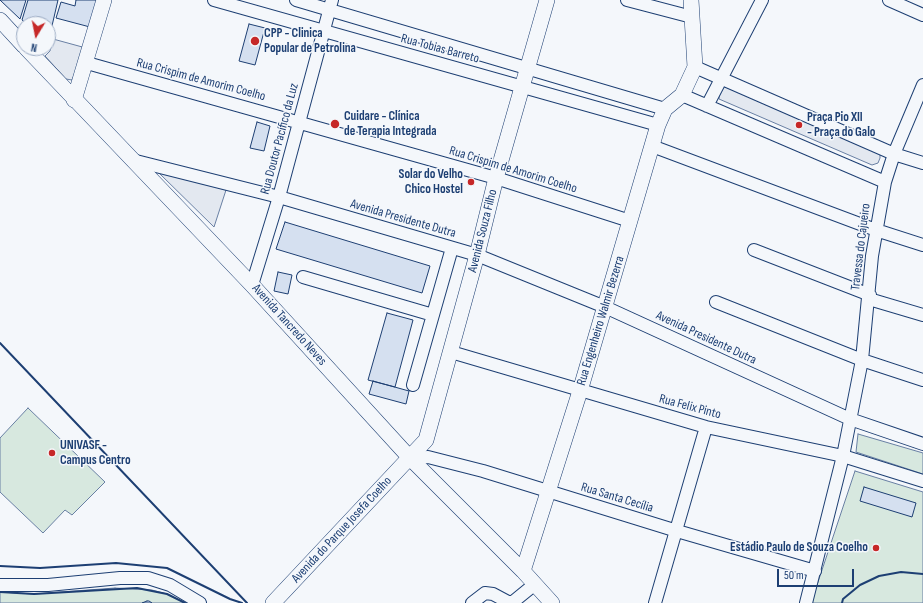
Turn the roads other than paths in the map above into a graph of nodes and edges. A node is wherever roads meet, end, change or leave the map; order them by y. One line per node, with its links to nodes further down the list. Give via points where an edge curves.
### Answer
1 (104, 0): 16 (main road)
2 (214, 0): 13 (street, Rua Tobias Barreto)
3 (296, 0): 9 (street, Rua Tobias Barreto)
4 (547, 0): 17 (main road, Avenida Souza Filho)
5 (627, 0): 11 (street)
6 (691, 0): 11 (main road)
7 (762, 0): 19 (street)
8 (889, 0): 10 (street)
9 (330, 5): 13 (street, Rua Doutor Pacífico da Luz); 17 (street, Rua Tobias Barreto)
10 (923, 15)
11 (692, 17): 18 (main road)
12 (0, 20): 14 (main road, Avenida Tancredo Neves)
13 (324, 31): 21 (street, Rua Tobias Barreto); 26 (street, Rua Doutor Pacífico da Luz)
14 (16, 37)
15 (33, 56): 23 (main road, Avenida Tancredo Neves)
16 (87, 63): 23 (main road); 26 (street, Rua Crispim de Amorim Coelho)
17 (527, 69): 21 (main road, Avenida Souza Filho); 25 (street, Rua Tobias Barreto)
18 (693, 73): 19 (street); 22 (main road)
19 (721, 79): 24 (street); 29 (street)
20 (923, 85): 29 (street, Travessa do Cajueiro)
21 (523, 86): 27 (street, Rua Tobias Barreto); 32 (main road, Avenida Souza Filho)
22 (682, 95): 24 (street); 25 (main road)
23 (74, 100): 30 (main road, Avenida Tancredo Neves)
24 (707, 106): 33 (street)
25 (664, 109): 27 (main road, Rua Engenheiro Walmir Bezerra)
26 (298, 121): 32 (street, Rua Crispim de Amorim Coelho); 34 (street, Rua Doutor Pacífico da Luz)
27 (658, 125): 28 (main road, Rua Engenheiro Walmir Bezerra)
28 (652, 146): 35 (main road, Rua Engenheiro Walmir Bezerra); 36 (street)
29 (894, 154): 31 (street); 33 (street, Travessa do Cajueiro)
30 (132, 160): 34 (street, Avenida Presidente Dutra); 42 (main road, Avenida Tancredo Neves)
31 (923, 163)
32 (496, 178): 35 (street, Rua Crispim de Amorim Coelho); 40 (main road, Avenida Souza Filho)
33 (885, 182): 36 (street, Travessa do Cajueiro)
34 (279, 197): 38 (street, Avenida Presidente Dutra); 42 (street, Rua Doutor Pacífico da Luz)
35 (630, 221): 45 (main road, Rua Engenheiro Walmir Bezerra)
36 (876, 230): 37 (street); 43 (street, Travessa do Cajueiro)
37 (923, 245)
38 (452, 248): 40 (street, Avenida Presidente Dutra); 46 (street)
39 (754, 250): 43 (street)
40 (477, 255): 45 (street, Avenida Presidente Dutra); 48 (main road, Avenida Souza Filho)
41 (303, 277): 46 (street)
42 (252, 285): 57 (main road, Avenida Tancredo Neves)
43 (869, 297): 47 (street); 49 (street, Travessa do Cajueiro)
44 (716, 302): 49 (street)
45 (605, 306): 52 (main road, Rua Engenheiro Walmir Bezerra); 53 (street, Avenida Presidente Dutra)
46 (433, 315): 51 (street)
47 (923, 315)
48 (451, 352): 52 (street, Rua Felix Pinto); 57 (main road, Avenida Souza Filho, via 426,440)
49 (862, 360): 50 (street); 53 (street, Travessa do Cajueiro)
50 (923, 380)
51 (413, 385)
52 (580, 391): 54 (street, Rua Felix Pinto); 59 (main road, Rua Engenheiro Walmir Bezerra)
53 (850, 419): 55 (street, Avenida Presidente Dutra); 56 (street, Travessa do Cajueiro)
54 (706, 427): 56 (street, Rua Felix Pinto); 60 (street)
55 (923, 444)
56 (843, 456): 58 (street, Rua Felix Pinto); 62 (street, Travessa do Cajueiro)
57 (410, 458): 59 (street, Rua Santa Cecília, via 428,457); 61 (main road, Avenida Tancredo Neves); 66 (main road, Avenida do Parque Josefa Coelho)
58 (923, 481)
59 (548, 492): 60 (street, Rua Santa Cecília); 61 (main road, Rua Engenheiro Walmir Bezerra)
60 (676, 531): 62 (street, Rua Santa Cecília); 69 (street)
61 (523, 571): 64 (main road, Avenida Tancredo Neves)
62 (815, 571): 70 (street, Travessa do Cajueiro)
63 (0, 584): 65 (street, via 48,585 148,578 170,585)
64 (535, 584): 67 (street, via 513,602 485,593); 68 (main road, Avenida Tancredo Neves)
65 (200, 603)
66 (273, 603)
67 (472, 603)
68 (552, 603)
69 (655, 603)
70 (806, 603)

